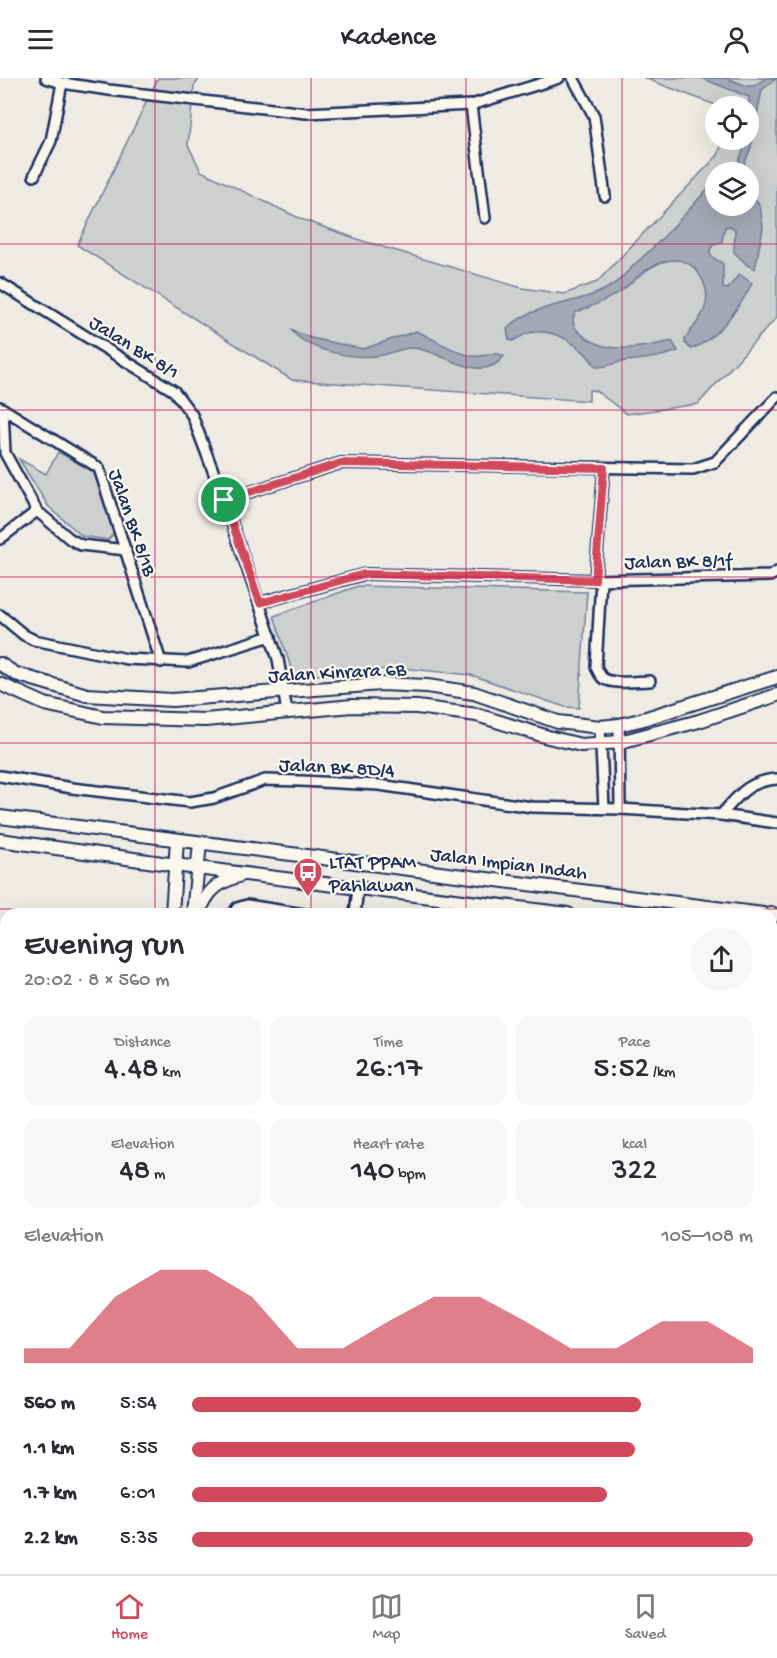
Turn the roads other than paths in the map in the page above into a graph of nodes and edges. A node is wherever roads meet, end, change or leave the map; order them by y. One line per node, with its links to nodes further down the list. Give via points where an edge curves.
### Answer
1 (45, 78): 5 (street)
2 (111, 78): 6 (street)
3 (559, 78): 7 (street)
4 (573, 78): 9 (street, via 594,116)
5 (62, 83): 6 (street); 8 (street, via 51,141)
6 (109, 90): 7 (street, via 306,113)
7 (471, 105): 10 (street)
8 (34, 176)
9 (605, 196)
10 (485, 218)
11 (0, 283): 15 (street, Jalan BK 8/1, via 174,391 192,415)
12 (777, 397): 14 (street, via 715,462 693,469)
13 (2, 408): 16 (street, via 5,453); 18 (street, Jalan BK 8/1B, via 99,468)
14 (604, 468): 15 (street, via 341,463); 20 (street)
15 (224, 500): 21 (street, Jalan BK 8/1)
16 (37, 511): 17 (street); 18 (street, via 81,545)
17 (0, 539)
18 (126, 550): 24 (street, Jalan BK 8/1B)
19 (777, 572): 20 (street, Jalan BK 8/1f, via 770,576)
20 (598, 580): 21 (street, Jalan BK 8/1f, via 364,574); 27 (street, via 596,667 600,675 614,681)
21 (260, 603): 23 (street, Jalan BK 8/1)
22 (0, 615): 24 (street, via 34,640)
23 (271, 636): 24 (street, via 188,662); 29 (street, Jalan BK 8/1)
24 (161, 662)
25 (0, 664): 29 (street, Jalan Kinrara 6B, via 16,674 87,695 172,700)
26 (777, 677): 32 (street, Jalan Kinrara 6B)
27 (650, 681)
28 (0, 684): 31 (street, Jalan Kinrara 6B, via 45,704 103,717 205,720)
29 (284, 692): 31 (street, Jalan BK 8/1); 33 (street, Jalan Kinrara 6B, via 381,684 427,686 474,693 558,722)
30 (777, 695): 34 (street, Jalan Kinrara 6B)
31 (287, 712): 35 (street, Jalan Kinrara 6B, via 352,706 417,707 477,716 581,745)
32 (619, 725): 33 (street, Jalan Kinrara 6B); 34 (street)
33 (600, 727): 35 (street)
34 (620, 742): 35 (street, Jalan Kinrara 6B); 39 (street)
35 (602, 745): 38 (street)
36 (0, 776): 38 (street, Jalan BK 8D/4, via 190,802 265,780 379,785 532,807)
37 (777, 779): 40 (street, via 744,789)
38 (604, 808): 39 (street, Jalan BK 8D/4)
39 (620, 809): 40 (street, Jalan BK 8D/4)
40 (721, 815): 42 (street, Jalan BK 8D/4)
41 (0, 817): 44 (street, Jalan Impian Indah)
42 (777, 823)
43 (0, 840): 46 (street)
44 (177, 840): 45 (street, Jalan Impian Indah); 46 (street)
45 (200, 843): 47 (street); 57 (street, Jalan Impian Indah)
46 (175, 864): 47 (street); 50 (street)
47 (197, 868): 48 (street); 51 (street)
48 (245, 873): 49 (street); 52 (street, via 217,885)
49 (358, 888): 55 (street); 56 (street)
50 (172, 908)
51 (194, 908)
52 (201, 908)
53 (237, 908): 54 (street)
54 (266, 908)
55 (356, 908)
56 (520, 908)
57 (715, 908)

